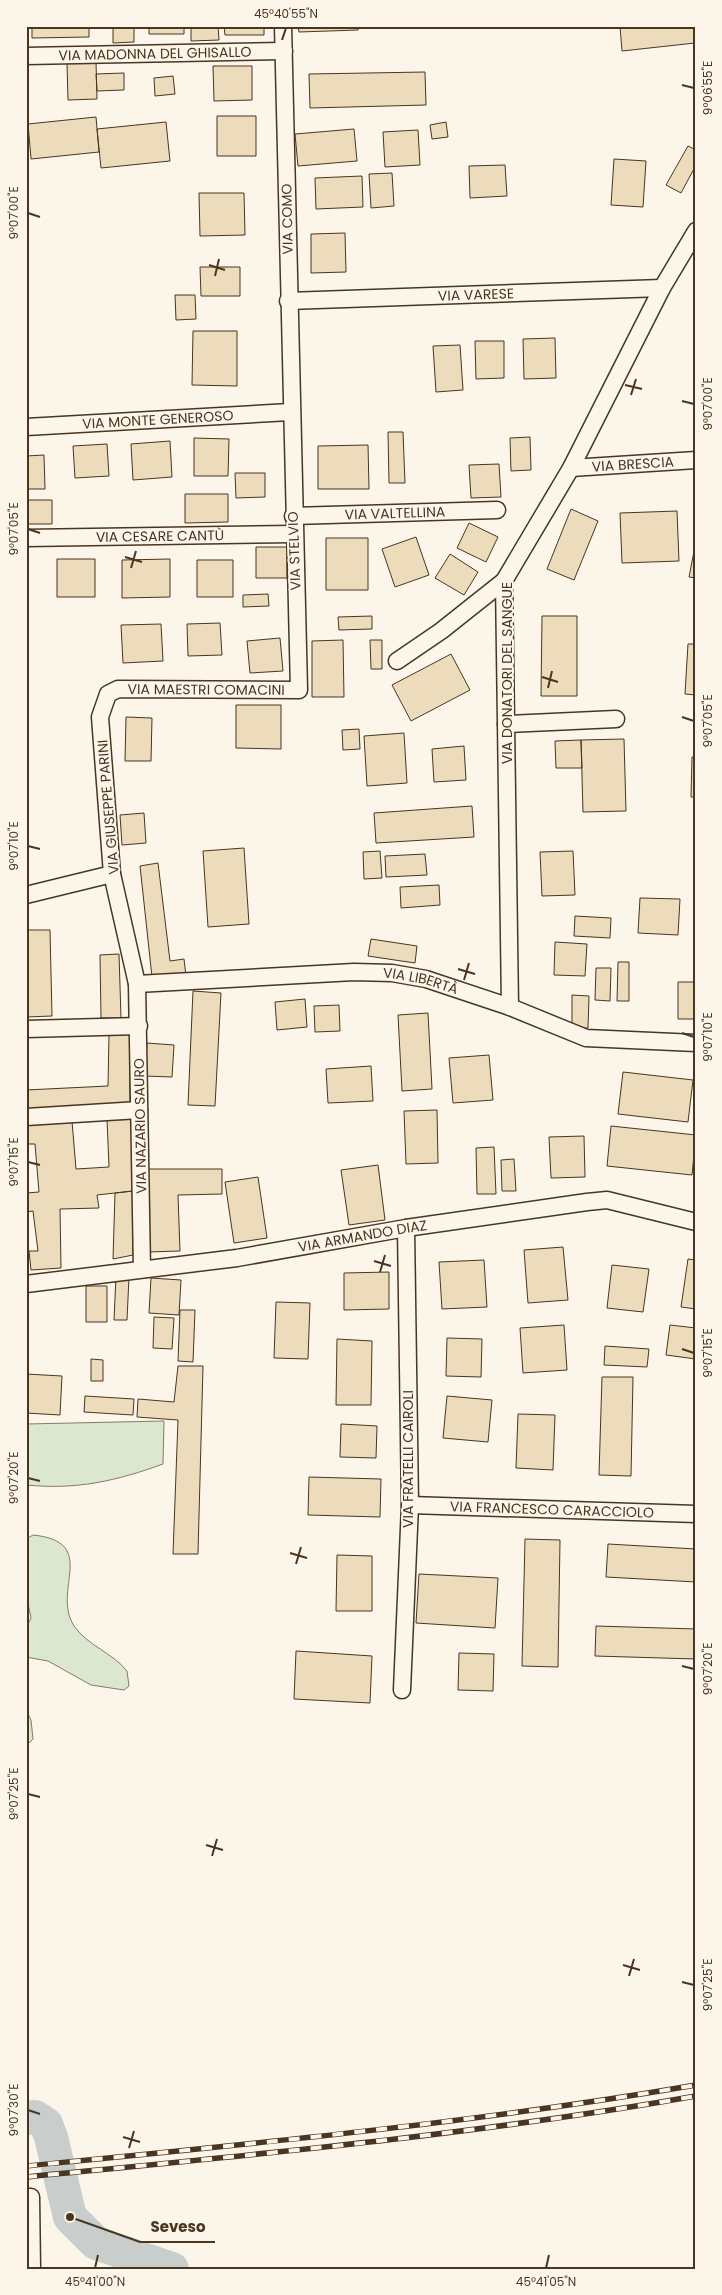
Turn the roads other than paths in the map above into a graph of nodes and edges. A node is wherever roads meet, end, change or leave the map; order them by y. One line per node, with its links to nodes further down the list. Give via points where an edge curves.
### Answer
1 (283, 26): 2 (street, VIA COMO)
2 (284, 51): 3 (street, VIA MADONNA DEL GHISALLO); 6 (street, VIA COMO)
3 (26, 56)
4 (696, 231): 5 (street, VIA DONATORI DEL SANGUE)
5 (662, 288): 6 (street, VIA VARESE); 10 (street, VIA DONATORI DEL SANGUE)
6 (288, 301): 7 (street, VIA COMO)
7 (290, 412): 8 (street, VIA MONTE GENEROSO); 12 (street, VIA STELVIO)
8 (26, 427)
9 (696, 460): 10 (street, VIA BRESCIA)
10 (571, 468): 15 (street, VIA DONATORI DEL SANGUE)
11 (497, 510): 12 (street, VIA VALTELLINA)
12 (293, 516): 13 (street, VIA STELVIO)
13 (294, 534): 14 (street, VIA CESARE CANTÙ); 17 (street, VIA STELVIO)
14 (26, 538)
15 (504, 581): 16 (street, via 441,631); 20 (street, VIA DONATORI DEL SANGUE)
16 (396, 661)
17 (298, 690): 18 (street, VIA MAESTRI COMACINI, via 118,689 108,694)
18 (100, 717): 21 (street, VIA GIUSEPPE PARINI)
19 (616, 719): 20 (street)
20 (506, 724): 24 (street, VIA DONATORI DEL SANGUE)
21 (112, 874): 22 (street); 23 (street, VIA GIUSEPPE PARINI)
22 (26, 894)
23 (137, 984): 24 (street, VIA LIBERTÀ, via 354,972 392,973 426,979); 25 (street, VIA NAZARIO SAURO)
24 (510, 1007): 27 (street, VIA LIBERTÀ, via 586,1038)
25 (139, 1026): 26 (street); 28 (street, VIA NAZARIO SAURO)
26 (26, 1029)
27 (696, 1043)
28 (139, 1110): 29 (street); 32 (street, VIA NAZARIO SAURO)
29 (26, 1117)
30 (696, 1222): 31 (street, VIA ARMANDO DIAZ, via 607,1200)
31 (406, 1228): 32 (street, VIA ARMANDO DIAZ, via 237,1258); 34 (street, VIA FRATELLI CAIROLI)
32 (142, 1269): 33 (street, VIA ARMANDO DIAZ)
33 (26, 1284)
34 (410, 1506): 35 (street, VIA FRANCESCO CARACCIOLO); 36 (street, VIA FRATELLI CAIROLI)
35 (696, 1514)
36 (402, 1690)
37 (28, 2197): 38 (street)
38 (32, 2269)

